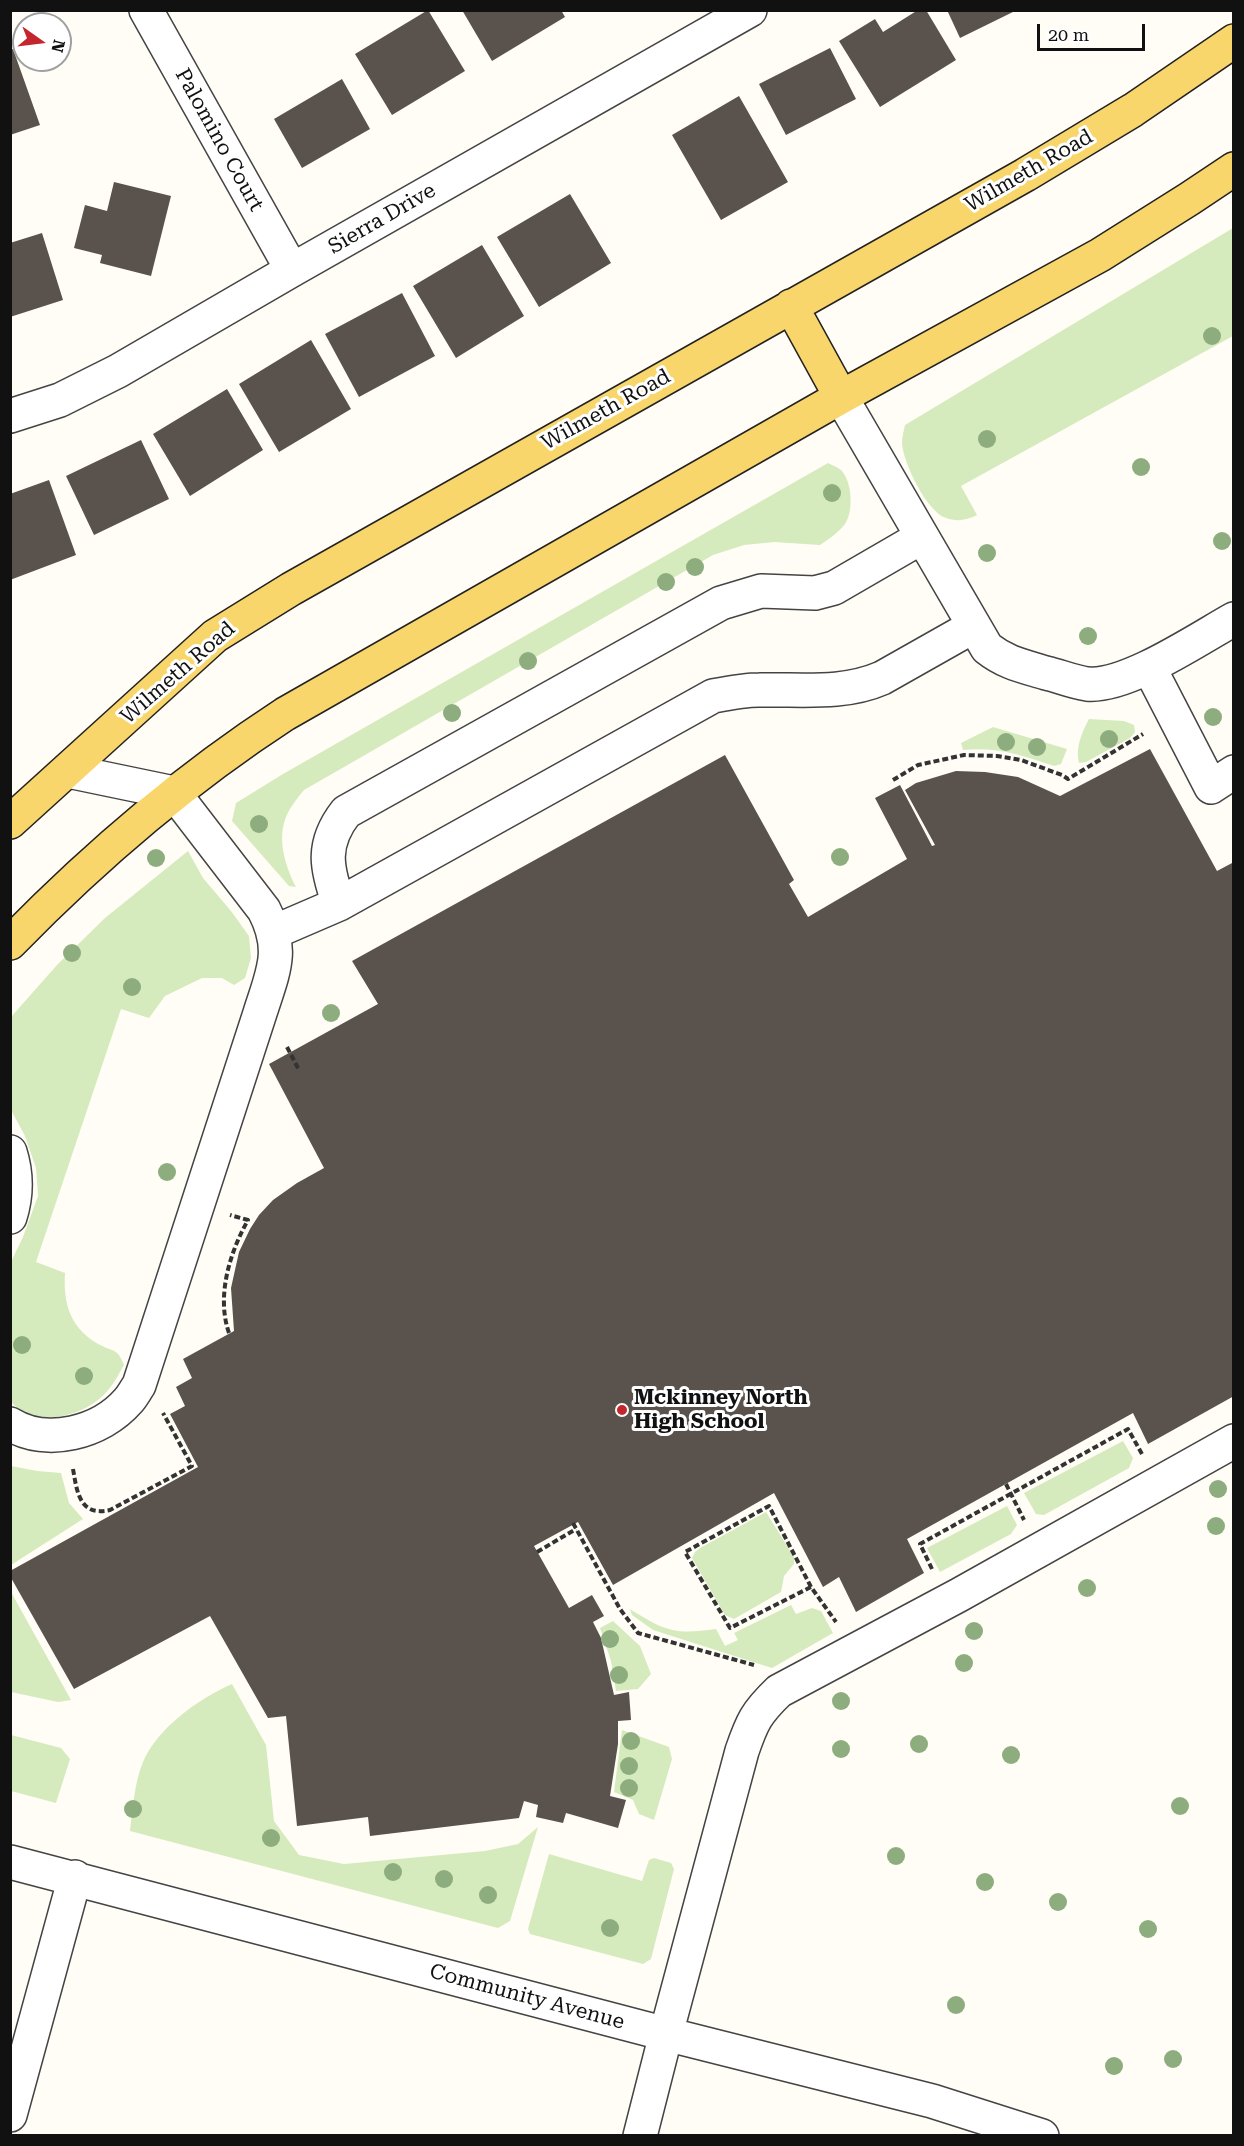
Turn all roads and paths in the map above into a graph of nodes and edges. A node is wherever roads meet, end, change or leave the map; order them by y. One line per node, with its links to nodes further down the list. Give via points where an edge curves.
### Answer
1 (146, 10): 5 (street, Palomino Court)
2 (750, 10): 5 (street, Sierra Drive)
3 (1233, 41): 6 (main road, Wilmeth Road, via 1083,141)
4 (1233, 169): 7 (main road, via 1100,255)
5 (292, 270): 8 (street, Sierra Drive, via 118,371 60,400)
6 (791, 306): 7 (main road); 14 (main road, Wilmeth Road, via 224,630)
7 (841, 396): 9 (street); 17 (main road, via 285,714)
8 (10, 416)
9 (922, 537): 11 (street); 19 (street, via 834,588 815,593 761,591 721,603 346,812 330,839 327,859)
10 (1233, 619): 12 (street)
11 (974, 626): 12 (street, via 987,648 1006,662 1086,684 1116,681); 19 (street, via 866,685 713,696)
12 (1149, 667): 13 (street)
13 (1175, 716): 15 (street, via 1211,787); 16 (path, via 1068,779 1022,760 964,755 918,765)
14 (68, 771): 17 (street); 18 (main road, Wilmeth Road)
15 (1233, 772)
16 (893, 780)
17 (174, 793): 20 (street, via 264,910); 21 (main road)
18 (10, 822)
19 (339, 904): 20 (street)
20 (273, 932): 25 (street, via 276,958 272,974)
21 (10, 943)
22 (283, 1040): 23 (path)
23 (299, 1070)
24 (10, 1152): 26 (street, via 16,1185)
25 (198, 1204): 27 (path, via 248,1220 231,1255 227,1276 225,1315); 29 (street, via 139,1385 129,1401 113,1415 74,1433 37,1434)
26 (10, 1217)
27 (229, 1333)
28 (162, 1411): 31 (path, via 192,1466 110,1510 101,1512 82,1503)
29 (10, 1424)
30 (1233, 1441): 45 (street, via 779,1691 760,1709 742,1751)
31 (71, 1459)
32 (1146, 1462): 34 (path, via 1128,1429)
33 (1006, 1484): 34 (path)
34 (1011, 1495): 36 (path); 39 (path, via 920,1544)
35 (573, 1523): 37 (path)
36 (1028, 1528)
37 (576, 1529): 38 (path); 42 (path, via 620,1610 638,1633)
38 (537, 1552)
39 (933, 1570)
40 (811, 1587): 40 (path, via 730,1628 685,1552 769,1506); 41 (path)
41 (840, 1629)
42 (760, 1667)
43 (10, 1862): 44 (street, Community Avenue)
44 (75, 1877): 45 (street, Community Avenue); 46 (street)
45 (666, 2034): 47 (street); 48 (street, Community Avenue, via 932,2101)
46 (10, 2115)
47 (640, 2136)
48 (1042, 2136)

